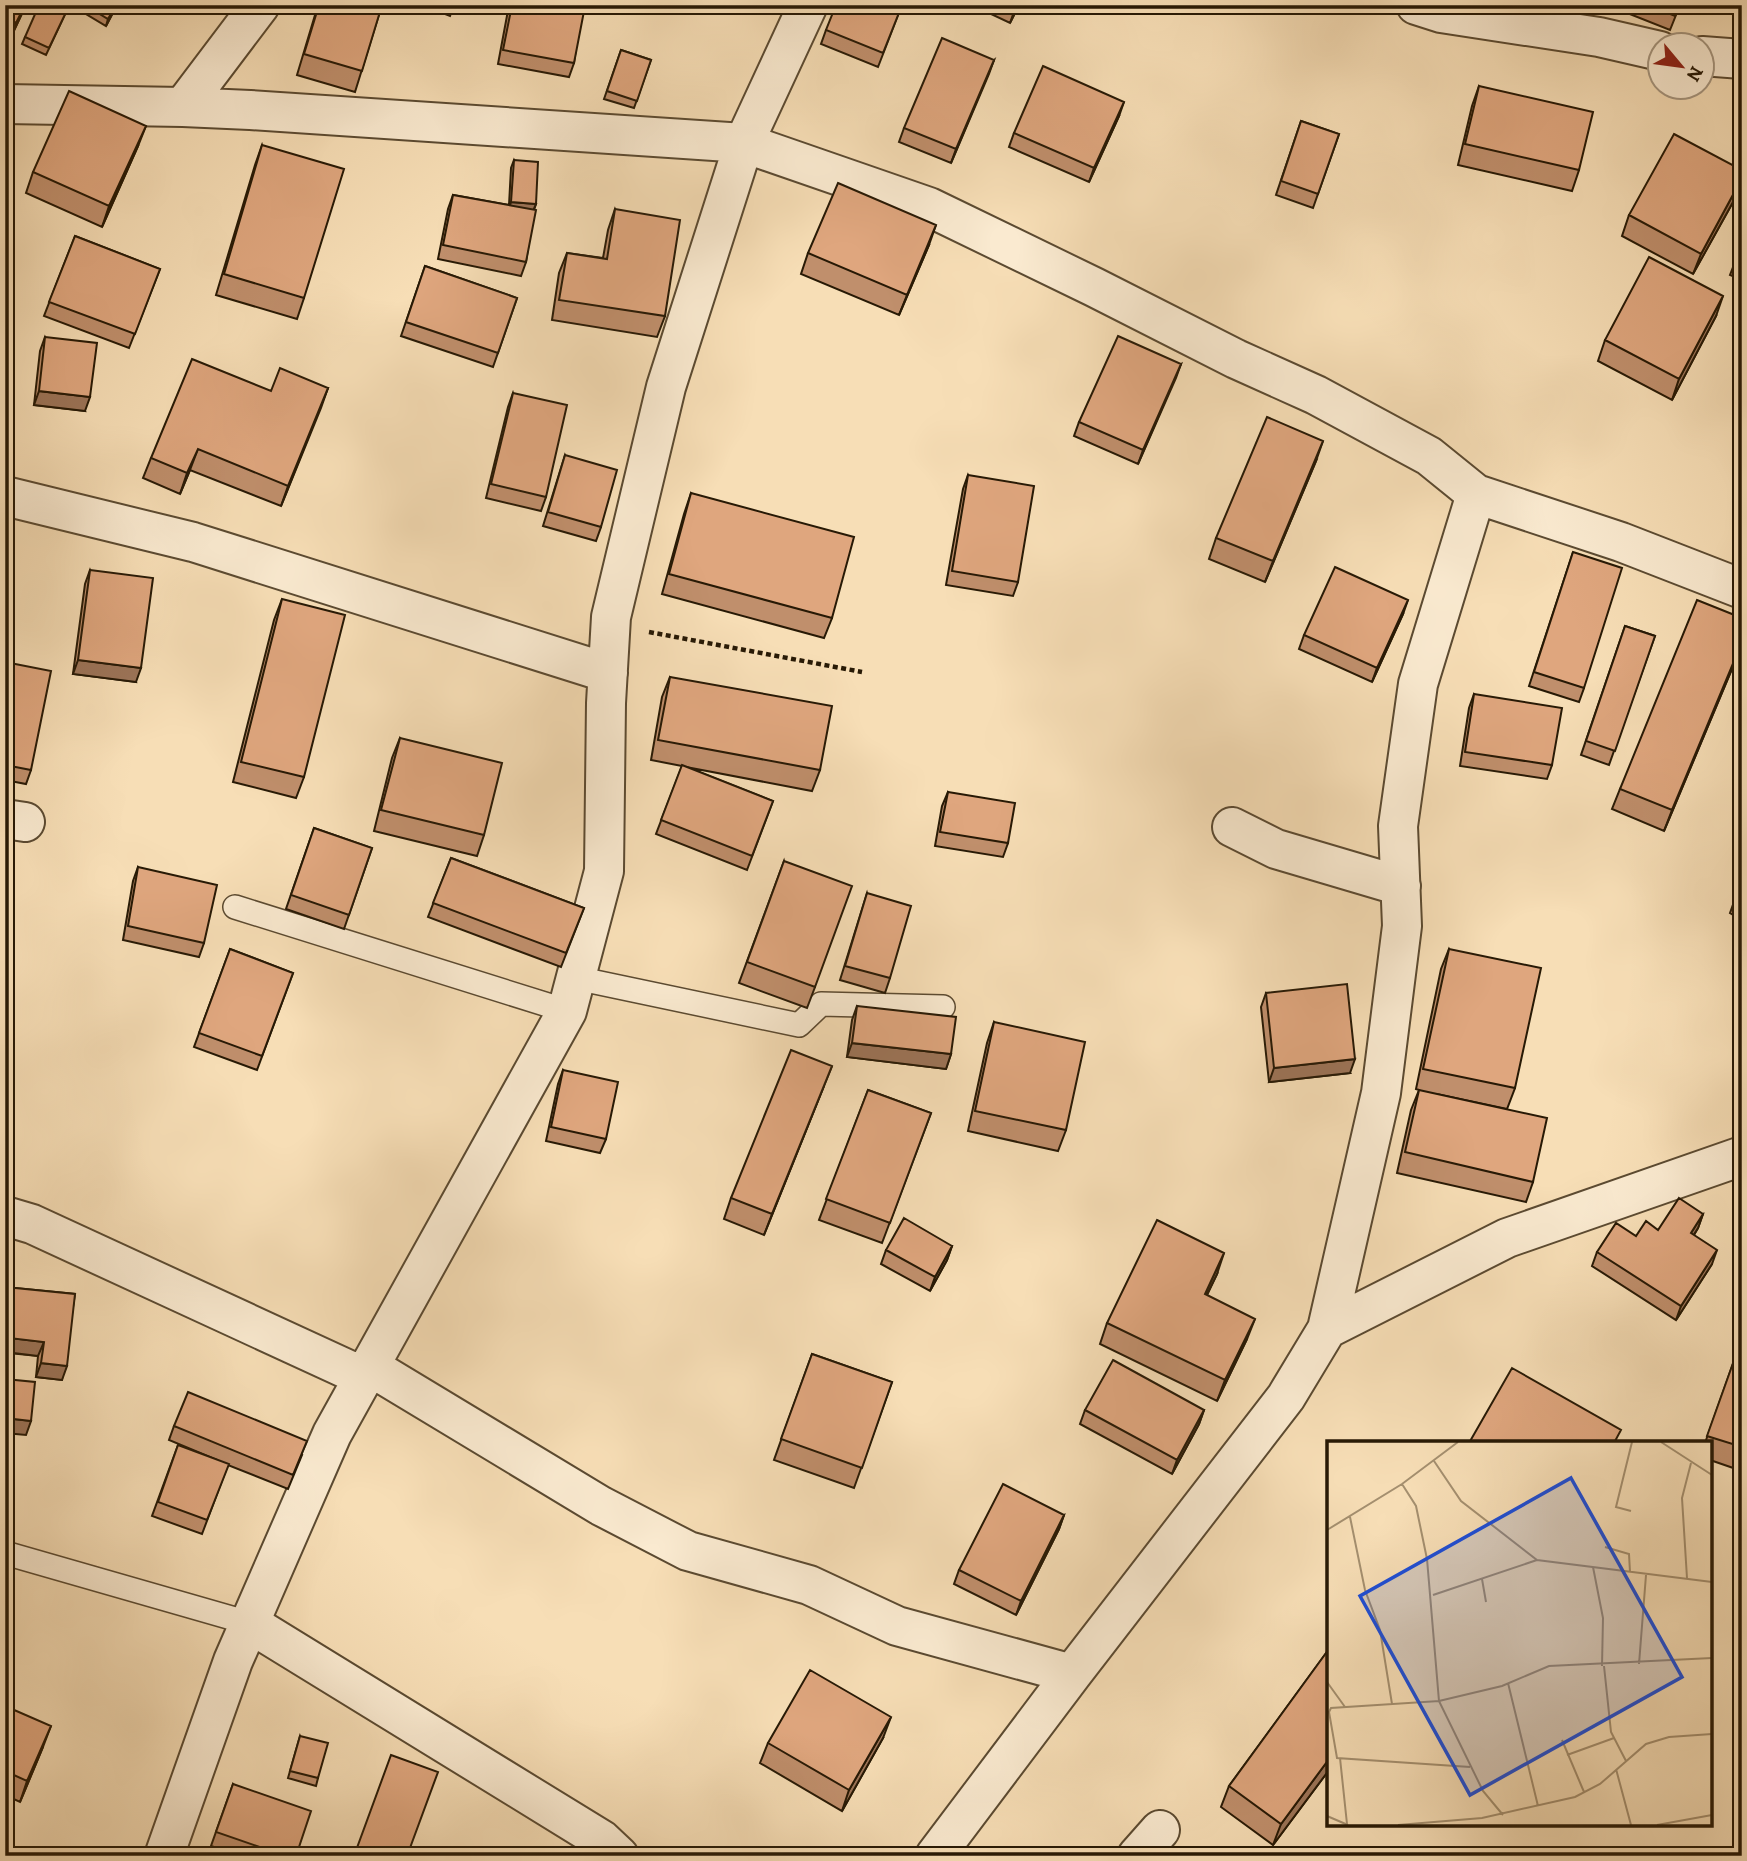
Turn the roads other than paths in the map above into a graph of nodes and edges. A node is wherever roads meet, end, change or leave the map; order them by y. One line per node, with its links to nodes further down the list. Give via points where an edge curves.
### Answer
1 (260, 5): 8 (street)
2 (808, 5): 9 (street)
3 (1416, 5): 4 (street)
4 (1646, 48)
5 (1716, 57): 6 (street)
6 (1742, 59)
7 (5, 104): 8 (street)
8 (183, 107): 9 (street)
9 (744, 143): 10 (street, via 929,207 1094,286 1429,456); 13 (street, via 666,387 614,603)
10 (1476, 494): 12 (street); 15 (street, via 1418,684 1398,826)
11 (5, 496): 13 (street, via 192,542)
12 (1742, 589)
13 (608, 673): 17 (street, via 604,871)
14 (1232, 827): 15 (street, via 1276,849)
15 (1401, 886): 21 (street, via 1402,926 1381,1093)
16 (236, 907): 17 (lane)
17 (572, 995): 18 (lane, via 799,1025 821,1004); 22 (street)
18 (943, 1007)
19 (1742, 1156): 21 (street, via 1507,1238)
20 (5, 1216): 22 (street)
21 (1327, 1329): 25 (street, via 1286,1397)
22 (366, 1371): 24 (street, via 332,1434); 25 (street, via 688,1551 809,1585 897,1626)
23 (5, 1553): 24 (lane)
24 (249, 1623): 26 (street); 27 (street, via 602,1840)
25 (1072, 1674): 28 (street)
26 (164, 1856)
27 (619, 1856)
28 (935, 1856)

